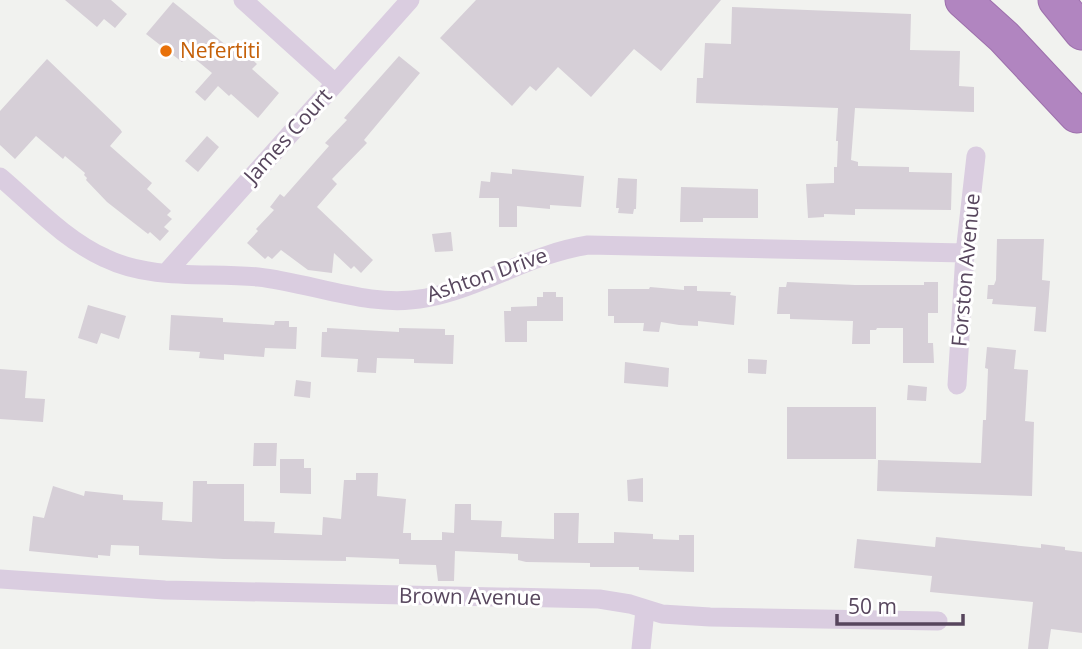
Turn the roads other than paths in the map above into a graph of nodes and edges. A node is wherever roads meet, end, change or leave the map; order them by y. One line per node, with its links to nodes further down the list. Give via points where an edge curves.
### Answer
1 (243, 0): 9 (street)
2 (410, 0): 9 (street, James Court)
3 (963, 0): 10 (highway)
4 (985, 0): 10 (highway)
5 (1056, 0): 8 (highway)
6 (1071, 0): 7 (highway)
7 (1082, 17)
8 (1082, 32)
9 (335, 83): 14 (street, James Court)
10 (1080, 118)
11 (976, 156): 13 (street, Forston Avenue)
12 (0, 177): 14 (street, Ashton Drive, via 90,250 130,268)
13 (965, 253): 14 (street, Ashton Drive, via 588,245 532,259 444,294 403,301 261,277); 15 (street, Forston Avenue)
14 (166, 273)
15 (957, 385)
16 (0, 579): 17 (street, Brown Avenue, via 165,590 599,598)
17 (645, 610): 18 (street, Brown Avenue, via 710,617); 19 (street)
18 (938, 621)
19 (641, 649)

